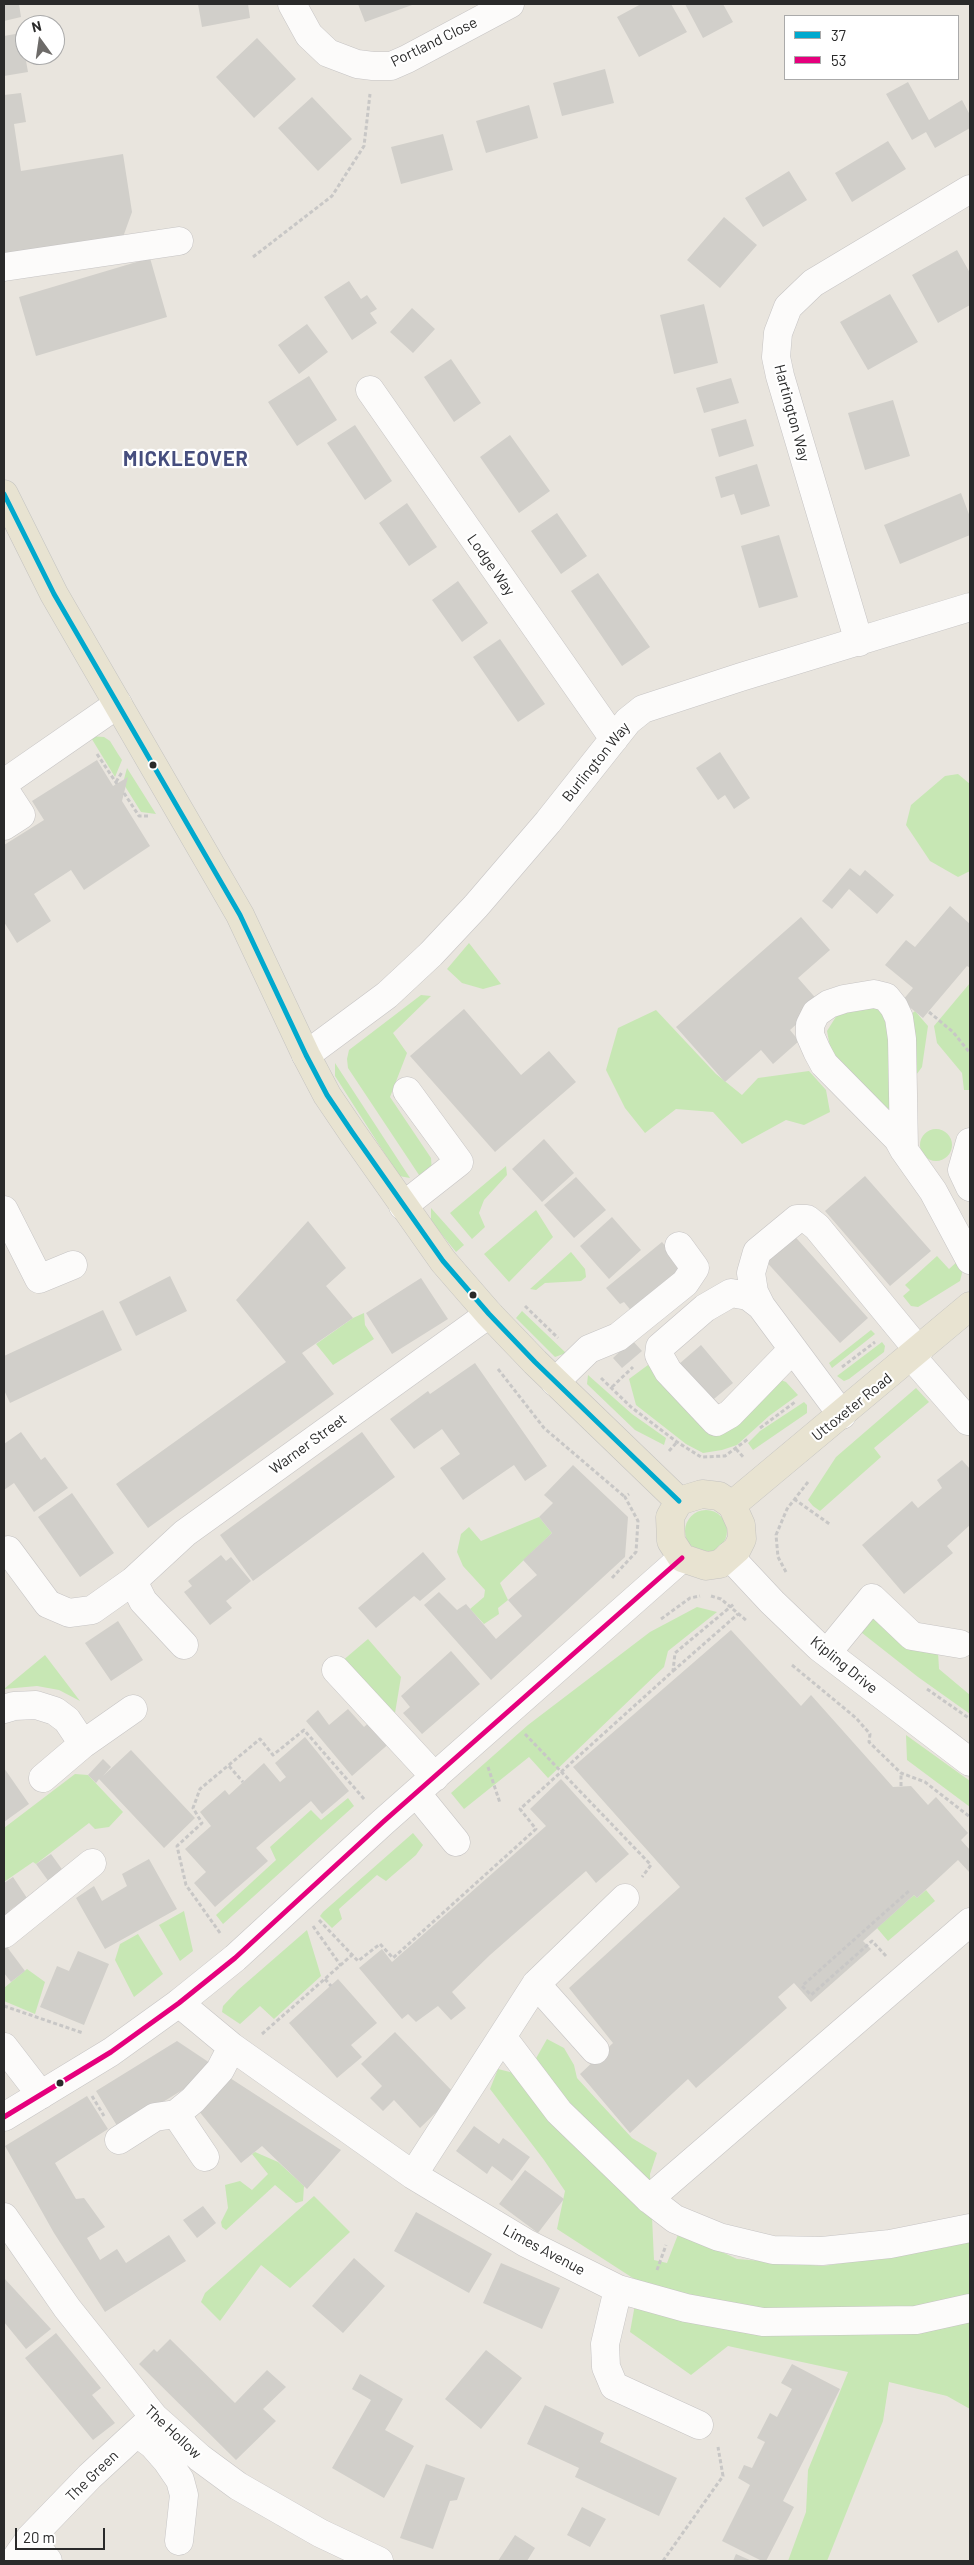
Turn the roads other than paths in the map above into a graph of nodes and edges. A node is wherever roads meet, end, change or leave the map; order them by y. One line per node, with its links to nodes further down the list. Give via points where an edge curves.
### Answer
1 (292, 4): 2 (street, Portland Close, via 309,35 328,53 357,64 373,66 391,66 407,59)
2 (510, 4)
3 (970, 189): 9 (street, Hartington Way, via 813,283 788,307 778,333 776,357 780,376)
4 (178, 241): 5 (street)
5 (4, 267)
6 (370, 390): 11 (street, Lodge Way)
7 (4, 494): 10 (main road, via 54,594)
8 (970, 607): 9 (street, Burlington Way)
9 (859, 642): 11 (street, Burlington Way, via 658,703 628,721)
10 (118, 704): 12 (street); 15 (main road, via 240,915)
11 (614, 740): 15 (street, Burlington Way, via 548,822 431,954 387,995)
12 (4, 783)
13 (4, 789): 14 (street, via 21,815)
14 (4, 826)
15 (306, 1055): 20 (main road, via 328,1095)
16 (407, 1091): 20 (street, via 459,1162)
17 (970, 1142): 19 (street, via 962,1170)
18 (904, 1150): 18 (street, via 889,1128 824,1064 817,1051 810,1035 810,1025 816,1013 828,1004 874,994 886,997 894,1007 902,1040); 23 (street, via 933,1191)
19 (970, 1187)
20 (403, 1206): 27 (main road, via 443,1261)
21 (4, 1210): 24 (street, via 39,1279)
22 (679, 1246): 30 (street, via 695,1268 685,1283 618,1337 589,1349)
23 (970, 1260)
24 (73, 1265)
25 (761, 1306): 28 (street); 28 (street, via 748,1296 731,1293 705,1308 660,1347 659,1355 668,1371 716,1422 730,1414); 29 (street, via 752,1283 752,1263 757,1252 797,1219 807,1219 817,1227)
26 (970, 1306): 29 (main road, Uttoxeter Road)
27 (489, 1314): 30 (main road); 38 (street, Warner Street, via 185,1533)
28 (793, 1349): 31 (street)
29 (915, 1354): 31 (main road, Uttoxeter Road); 32 (street)
30 (555, 1382): 33 (main road)
31 (842, 1415): 34 (main road, Uttoxeter Road)
32 (968, 1422)
33 (679, 1501): 34 (main road, via 702,1494 719,1496); 37 (main road, via 670,1517 670,1529 671,1541)
34 (732, 1505): 36 (main road, via 738,1516 742,1539)
35 (8, 1550): 38 (street, Warner Street, via 48,1604 69,1613 92,1610)
36 (729, 1556): 37 (main road, via 720,1564 706,1566); 41 (street, Kipling Drive)
37 (682, 1558): 48 (street)
38 (133, 1581): 40 (street, via 143,1601)
39 (960, 1644): 41 (street, via 912,1636 872,1598)
40 (184, 1645)
41 (827, 1653): 46 (street, Kipling Drive)
42 (336, 1670): 48 (street)
43 (4, 1709): 45 (street, via 36,1705 55,1710 67,1720)
44 (133, 1710): 45 (street)
45 (83, 1744): 47 (street)
46 (970, 1762)
47 (43, 1778)
48 (426, 1785): 49 (street); 55 (street, via 305,1909 235,1958)
49 (456, 1842)
50 (92, 1863): 53 (street)
51 (625, 1898): 54 (street)
52 (970, 1922): 66 (street)
53 (4, 1934)
54 (536, 1984): 56 (street); 59 (street)
55 (179, 2003): 58 (street, Limes Avenue); 60 (street)
56 (503, 2038): 65 (street); 66 (street, via 559,2112)
57 (4, 2047): 60 (street)
58 (232, 2047): 61 (street, via 220,2070); 65 (street, Limes Avenue)
59 (595, 2050)
60 (41, 2095): 62 (street)
61 (176, 2114): 63 (street, via 155,2116); 64 (street)
62 (4, 2117)
63 (119, 2140)
64 (205, 2157)
65 (413, 2175): 69 (street, Limes Avenue, via 526,2243)
66 (649, 2198): 68 (street, via 675,2218 719,2237 781,2250 851,2249)
67 (4, 2217): 71 (street, The Hollow)
68 (970, 2228)
69 (618, 2289): 70 (street, Limes Avenue, via 647,2299 763,2322 916,2320); 72 (street, via 605,2344 606,2367 614,2386)
70 (970, 2308)
71 (146, 2425): 73 (street, The Green, via 90,2476); 74 (street, via 180,2480 184,2495); 77 (street, The Hollow, via 238,2486 320,2533)
72 (699, 2425)
73 (30, 2538): 75 (street, The Green); 76 (street)
74 (179, 2541)
75 (14, 2561)
76 (48, 2561)
77 (379, 2561)

